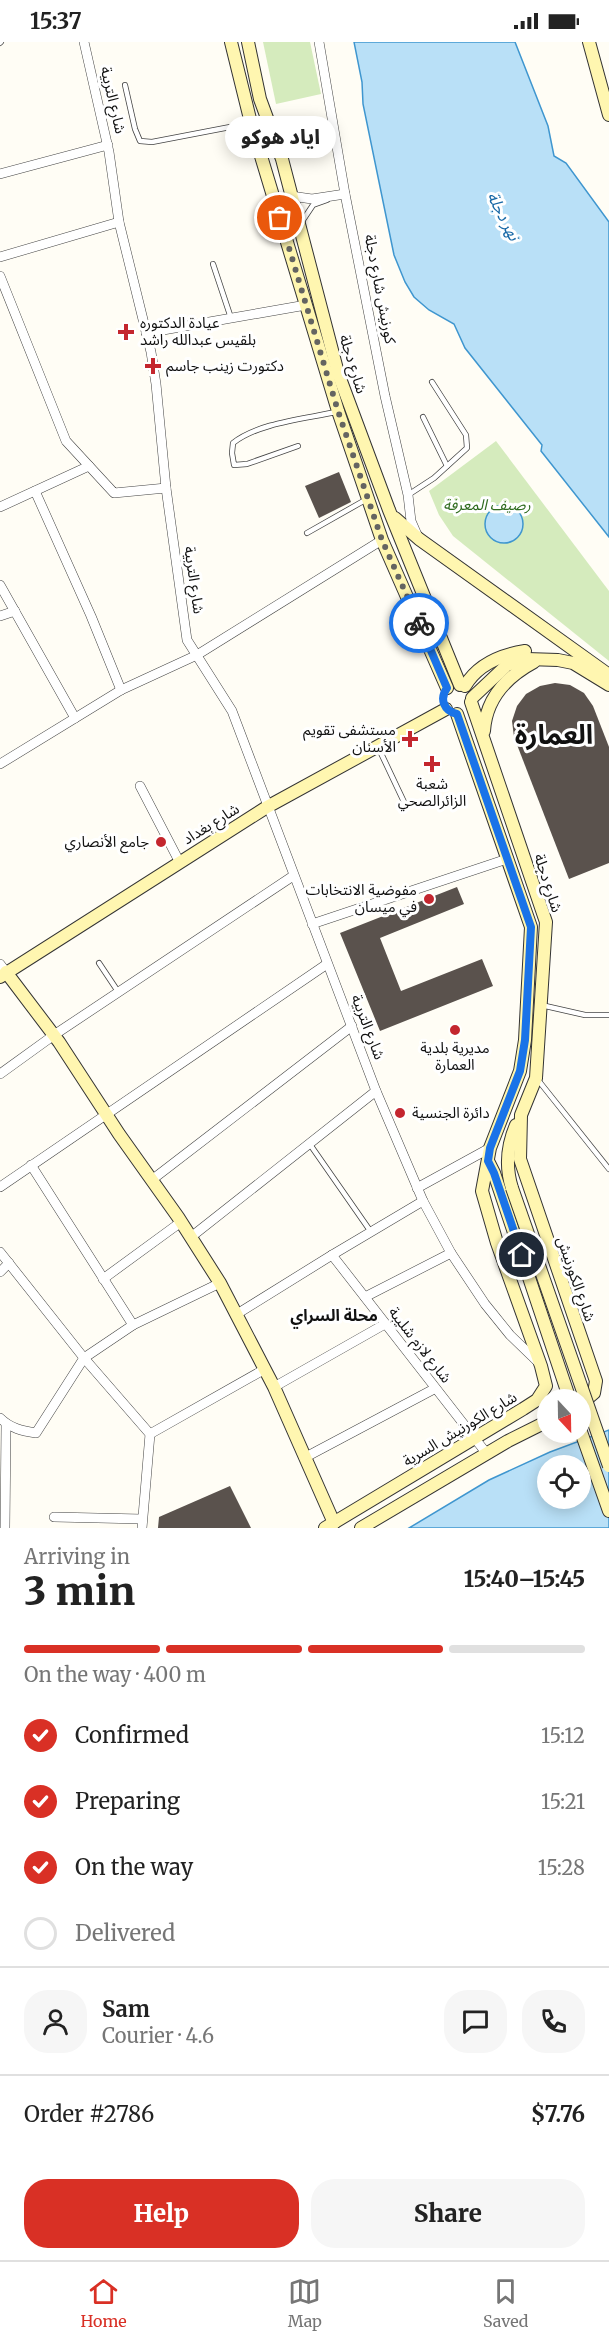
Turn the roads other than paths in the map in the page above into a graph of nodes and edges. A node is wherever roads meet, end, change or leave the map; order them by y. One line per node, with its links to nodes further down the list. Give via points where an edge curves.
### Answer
1 (84, 42): 9 (street, شارع التربية)
2 (231, 42): 8 (main road, شارع دجلة)
3 (248, 42): 12 (main road, شارع دجلة, via 260,99)
4 (319, 42): 11 (street, كورنيش شارع دجلة)
5 (589, 42): 7 (main road)
6 (125, 85): 8 (lane, via 140,141)
7 (609, 115)
8 (251, 123): 18 (main road, شارع دجلة)
9 (108, 145): 10 (street); 13 (street, شارع التربية)
10 (0, 174)
11 (345, 194): 12 (street, via 312,199); 14 (lane, via 313,205); 29 (street, كورنيش شارع دجلة)
12 (291, 196): 14 (main road, شارع دجلة)
13 (119, 222): 15 (street); 20 (street, شارع التربية)
14 (299, 226): 32 (main road, شارع دجلة, via 338,373)
15 (0, 257)
16 (213, 264): 19 (lane)
17 (0, 276): 25 (street, via 66,441)
18 (306, 304): 19 (street); 22 (main road, شارع دجلة)
19 (231, 318): 20 (street)
20 (146, 333): 27 (street, شارع التربية, via 156,384)
21 (432, 382): 26 (lane, via 466,435 467,448)
22 (338, 411): 24 (lane, via 243,436 233,443 234,465); 30 (main road, شارع دجلة)
23 (423, 417): 26 (lane)
24 (298, 446)
25 (89, 466): 27 (street, via 114,493); 28 (street)
26 (447, 466): 29 (lane)
27 (165, 488): 39 (street, شارع التربية, via 187,640)
28 (35, 491): 31 (street); 46 (street)
29 (408, 495): 34 (street, كورنيش شارع دجلة, via 411,521)
30 (368, 499): 33 (lane); 35 (main road, شارع دجلة)
31 (0, 507)
32 (389, 510): 34 (main road); 44 (main road, شارع دجلة)
33 (307, 533)
34 (419, 539): 41 (main road)
35 (382, 540): 39 (street); 45 (main road, شارع دجلة)
36 (0, 585): 37 (street)
37 (15, 610): 38 (street); 49 (street)
38 (0, 616)
39 (197, 655): 46 (street); 55 (street, شارع التربية, via 232,711)
40 (539, 659): 41 (main road); 47 (main road, via 507,665); 50 (main road, via 517,671 497,691 486,716)
41 (583, 662): 42 (main road); 43 (main road); 44 (main road, via 562,651 514,653 482,666)
42 (609, 675)
43 (609, 685)
44 (462, 686): 45 (main road); 47 (main road)
45 (447, 688): 48 (main road, via 443,696)
46 (121, 690): 49 (street)
47 (472, 700): 48 (main road, via 466,710); 50 (main road, شارع دجلة)
48 (452, 711): 51 (main road, شارع بغداد); 56 (main road, شارع دجلة)
49 (75, 718): 52 (street)
50 (483, 736): 64 (main road, شارع دجلة, via 546,922)
51 (378, 746): 54 (lane); 55 (main road, شارع بغداد)
52 (0, 764)
53 (140, 786): 57 (street)
54 (405, 804)
55 (267, 807): 57 (main road, شارع بغداد); 58 (street, شارع التربية)
56 (507, 859): 59 (street); 74 (main road, شارع دجلة, via 531,927 525,1040 520,1071)
57 (179, 861): 62 (main road, شارع بغداد)
58 (293, 876): 59 (street, شارع التربية); 63 (street)
59 (312, 924): 61 (street, شارع التربية)
60 (99, 963): 63 (lane)
61 (327, 964): 66 (street, شارع التربية); 71 (street)
62 (2, 971): 67 (main road)
63 (119, 993): 67 (street)
64 (541, 1005): 65 (lane, via 585,1015); 69 (main road, شارع دجلة)
65 (609, 1015)
66 (351, 1026): 70 (street, شارع التربية); 77 (street)
67 (54, 1035): 68 (street); 71 (main road)
68 (0, 1074)
69 (536, 1078): 72 (main road, شارع دجلة); 76 (lane)
70 (376, 1090): 73 (street); 79 (street, شارع التربية)
71 (106, 1115): 75 (street); 77 (main road)
72 (520, 1115): 80 (main road, شارع دجلة, via 508,1152); 81 (main road, شارع دجلة, via 520,1159)
73 (309, 1143): 84 (lane); 85 (street)
74 (489, 1155): 79 (street); 80 (main road, via 494,1173); 93 (main road, شارع دجلة, via 482,1191)
75 (31, 1165): 78 (street); 91 (street)
76 (609, 1169)
77 (153, 1179): 83 (main road)
78 (0, 1187)
79 (417, 1188): 82 (street, شارع التربية)
80 (506, 1190): 103 (main road); 112 (main road, bridge)
81 (530, 1193): 104 (main road, شارع الكورنيش, via 596,1381)
82 (423, 1201): 84 (street); 87 (street, شارع التربية)
83 (181, 1222): 85 (main road); 91 (street)
84 (371, 1232): 88 (street)
85 (191, 1237): 92 (main road)
86 (0, 1252): 89 (street)
87 (451, 1253): 94 (street); 99 (street, شارع التربية, via 485,1304)
88 (332, 1255): 94 (street, شارع لازم شليبة); 95 (street)
89 (9, 1263): 90 (street); 98 (street)
90 (0, 1272)
91 (103, 1279): 97 (street)
92 (220, 1283): 95 (main road); 97 (street)
93 (513, 1287): 99 (main road, شارع الكورنيش السرية)
94 (365, 1297): 96 (street, شارع لازم شليبة)
95 (237, 1314): 100 (main road)
96 (385, 1324): 101 (street); 102 (street, شارع لازم شليبة)
97 (133, 1325): 98 (street)
98 (84, 1358): 105 (street, via 36,1433); 107 (street)
99 (541, 1366): 108 (main road, شارع الكورنيش السرية, via 546,1386 537,1400)
100 (265, 1370): 101 (main road); 107 (street)
101 (274, 1387): 111 (main road)
102 (434, 1389): 108 (street, شارع لازم شليبة); 111 (street)
103 (567, 1389)
104 (591, 1396)
105 (3, 1421): 117 (street)
106 (537, 1427): 110 (main road)
107 (150, 1434): 115 (street)
108 (474, 1438): 110 (street, شارع لازم شليبة); 116 (main road, شارع الكورنيش السرية)
109 (585, 1443): 113 (main road)
110 (487, 1454): 118 (main road)
111 (304, 1458): 116 (main road)
112 (609, 1466)
113 (609, 1511)
114 (54, 1517): 115 (street)
115 (142, 1524)
116 (329, 1526)
117 (5, 1528)
118 (361, 1528)

